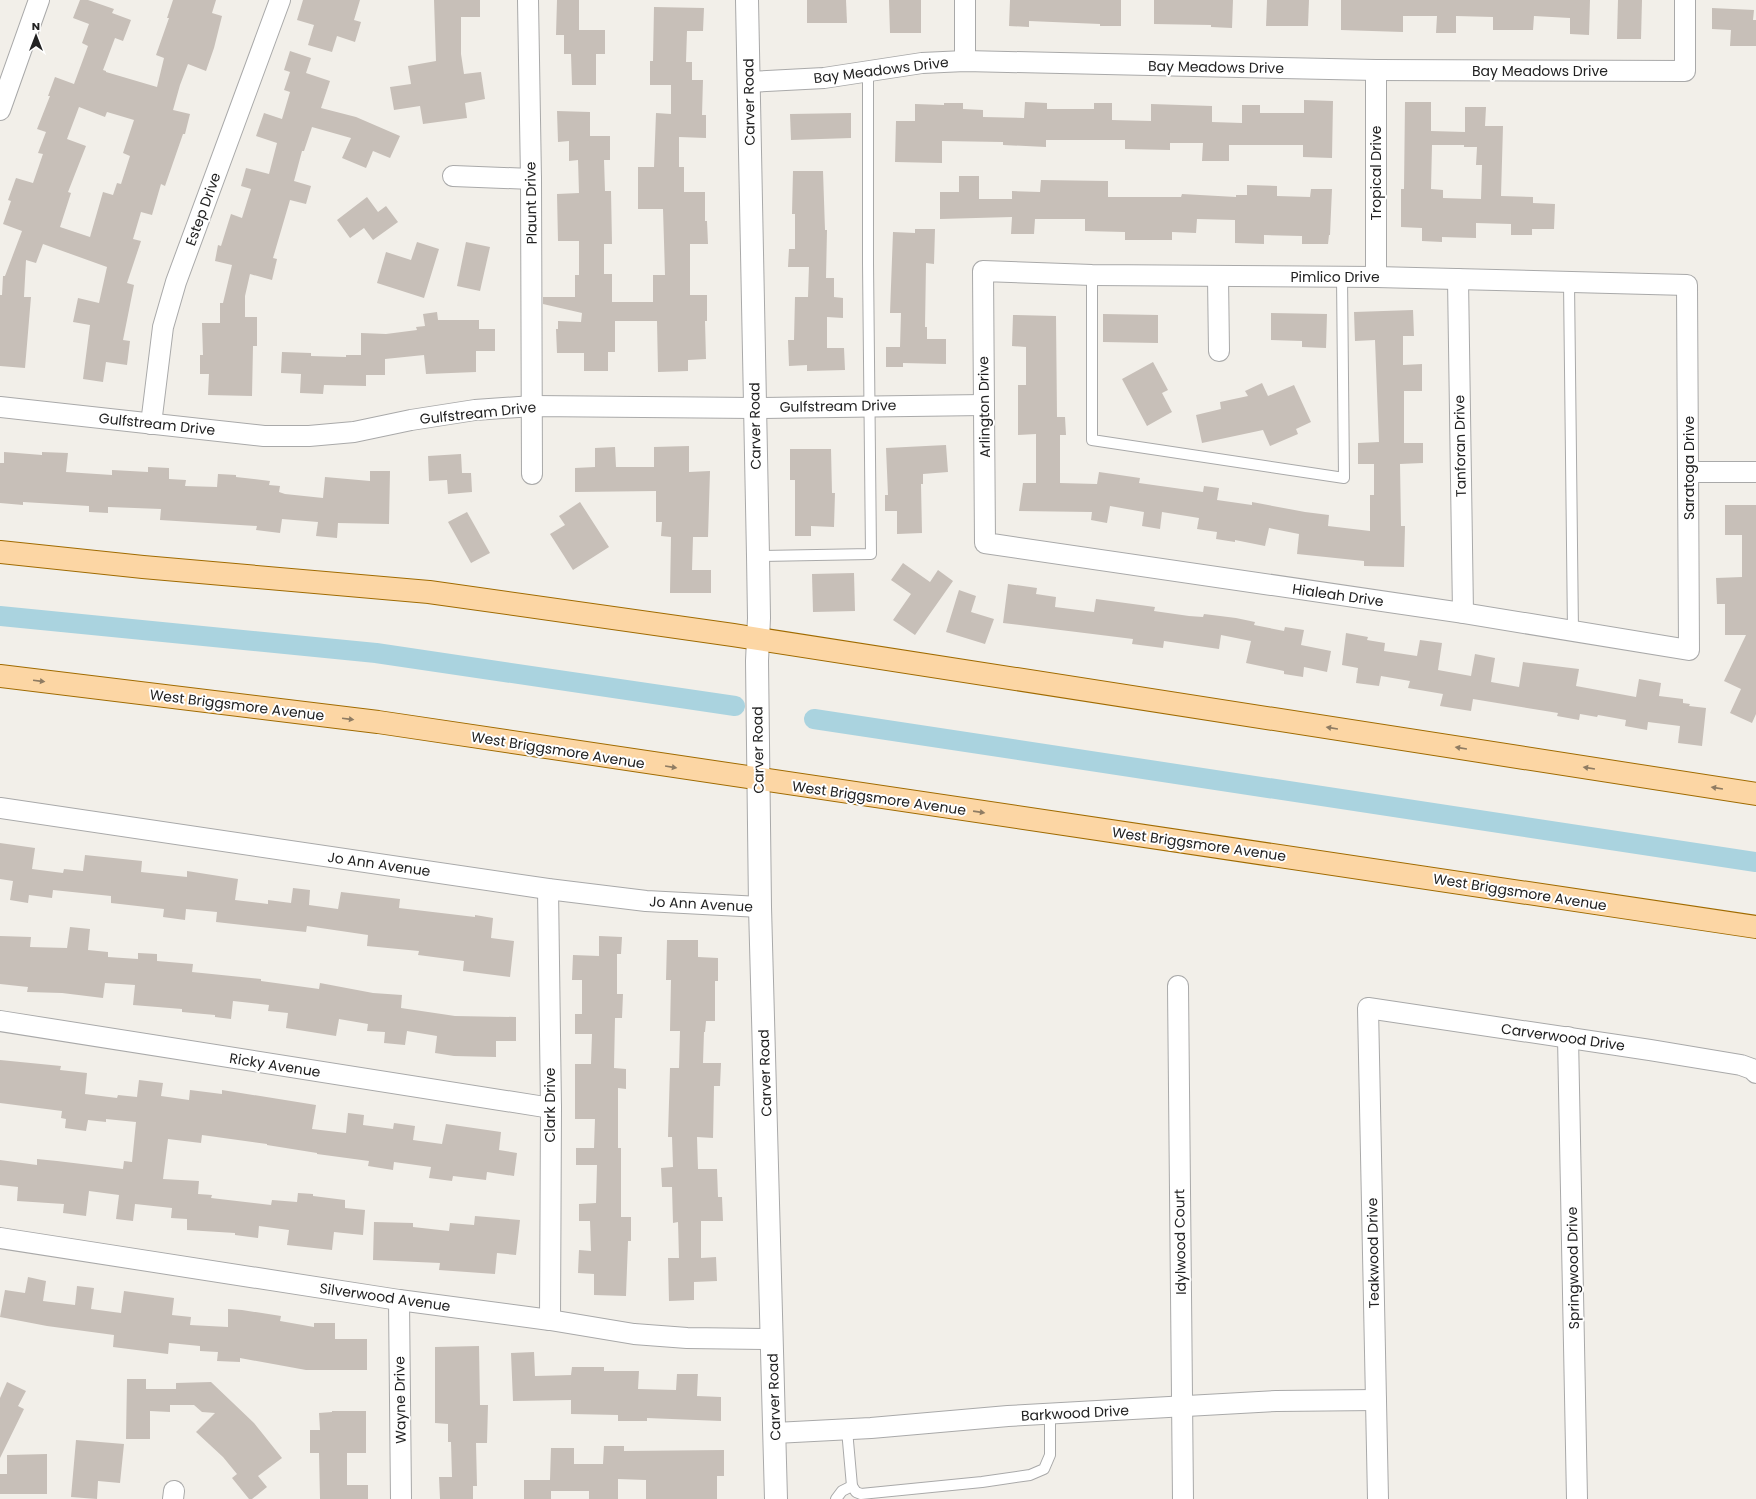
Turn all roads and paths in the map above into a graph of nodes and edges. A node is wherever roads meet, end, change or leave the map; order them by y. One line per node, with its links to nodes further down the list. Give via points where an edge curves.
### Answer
1 (39, 0): 11 (street)
2 (280, 0): 28 (street, Estep Drive, via 176,282 163,327)
3 (528, 0): 13 (street, Plaunt Drive)
4 (747, 0): 10 (street, Carver Road)
5 (965, 0): 7 (street)
6 (1685, 0): 8 (street, Bay Meadows Drive, via 1685,71)
7 (965, 61): 8 (street, Bay Meadows Drive); 9 (street, Bay Meadows Drive, via 922,63)
8 (1376, 70): 18 (street, Tropical Drive)
9 (868, 72): 10 (street, Bay Meadows Drive, via 824,78); 25 (lane)
10 (748, 82): 27 (street, Carver Road)
11 (0, 110)
12 (453, 176): 13 (street)
13 (531, 179): 24 (street, Plaunt Drive)
14 (983, 271): 15 (street, Pimlico Drive); 23 (street, Arlington Drive)
15 (1092, 275): 16 (street, Pimlico Drive); 17 (lane, via 1092,440 1344,478)
16 (1218, 277): 17 (street, Pimlico Drive); 22 (street)
17 (1342, 277): 18 (street, Pimlico Drive)
18 (1376, 277): 19 (street, Pimlico Drive)
19 (1458, 279): 20 (street, Pimlico Drive); 35 (street, Tanforan Drive)
20 (1569, 282): 21 (street, Pimlico Drive); 36 (lane)
21 (1687, 285): 29 (street, Saratoga Drive)
22 (1219, 351)
23 (984, 405): 25 (street, Gulfstream Drive); 32 (street, Arlington Drive)
24 (533, 406): 27 (street, Gulfstream Drive); 28 (street, Gulfstream Drive, via 475,410 354,432 309,436 264,436); 31 (street, Plaunt Drive)
25 (869, 406): 27 (street, Gulfstream Drive); 34 (lane, via 871,554)
26 (0, 408): 28 (street, Gulfstream Drive)
27 (754, 408): 34 (street, Carver Road)
28 (151, 424)
29 (1689, 472): 30 (street); 38 (street, Saratoga Drive)
30 (1756, 472)
31 (532, 474)
32 (985, 543): 35 (street, Hialeah Drive)
33 (0, 552): 37 (main road, via 429,592)
34 (758, 556): 37 (street, Carver Road)
35 (1463, 614): 36 (street, Hialeah Drive)
36 (1573, 632): 38 (street, Hialeah Drive)
37 (758, 639): 40 (street, Carver Road); 41 (main road, one-way to 37)
38 (1689, 650)
39 (0, 676): 40 (main road, West Briggsmore Avenue, one-way to 40, via 378,722)
40 (758, 780): 44 (street, Carver Road); 45 (main road, West Briggsmore Avenue, one-way to 45)
41 (1756, 794)
42 (0, 808): 43 (street, Jo Ann Avenue)
43 (548, 889): 44 (street, Jo Ann Avenue, via 646,901); 51 (street, Clark Drive)
44 (760, 907): 55 (street, Carver Road)
45 (1756, 928)
46 (1178, 986): 57 (street, Idylwood Court)
47 (1368, 1008): 49 (street, Carverwood Drive); 56 (street, Teakwood Drive)
48 (0, 1022): 51 (street, Ricky Avenue)
49 (1568, 1037): 50 (street, Carverwood Drive, via 1741,1065); 67 (street, Springwood Drive)
50 (1756, 1072)
51 (550, 1108): 54 (street, Clark Drive)
52 (0, 1238): 53 (street, Silverwood Avenue)
53 (398, 1300): 54 (street, Silverwood Avenue); 62 (street, Wayne Drive)
54 (550, 1320): 55 (street, Silverwood Avenue, via 634,1334 687,1338)
55 (772, 1339): 60 (street, Carver Road)
56 (1376, 1400): 57 (street, Barkwood Drive, via 1276,1401); 66 (street, Teakwood Drive)
57 (1182, 1406): 58 (street, Barkwood Drive); 65 (street, Idylwood Court)
58 (1050, 1414): 59 (street, Barkwood Drive); 61 (lane, via 1050,1455 1044,1469 1030,1475 862,1494 856,1492)
59 (847, 1430): 60 (street, Barkwood Drive); 61 (lane)
60 (775, 1433): 63 (street, Carver Road)
61 (852, 1486): 64 (lane, via 842,1491)
62 (401, 1499)
63 (776, 1499)
64 (836, 1499)
65 (1183, 1499)
66 (1378, 1499)
67 (1577, 1499)

